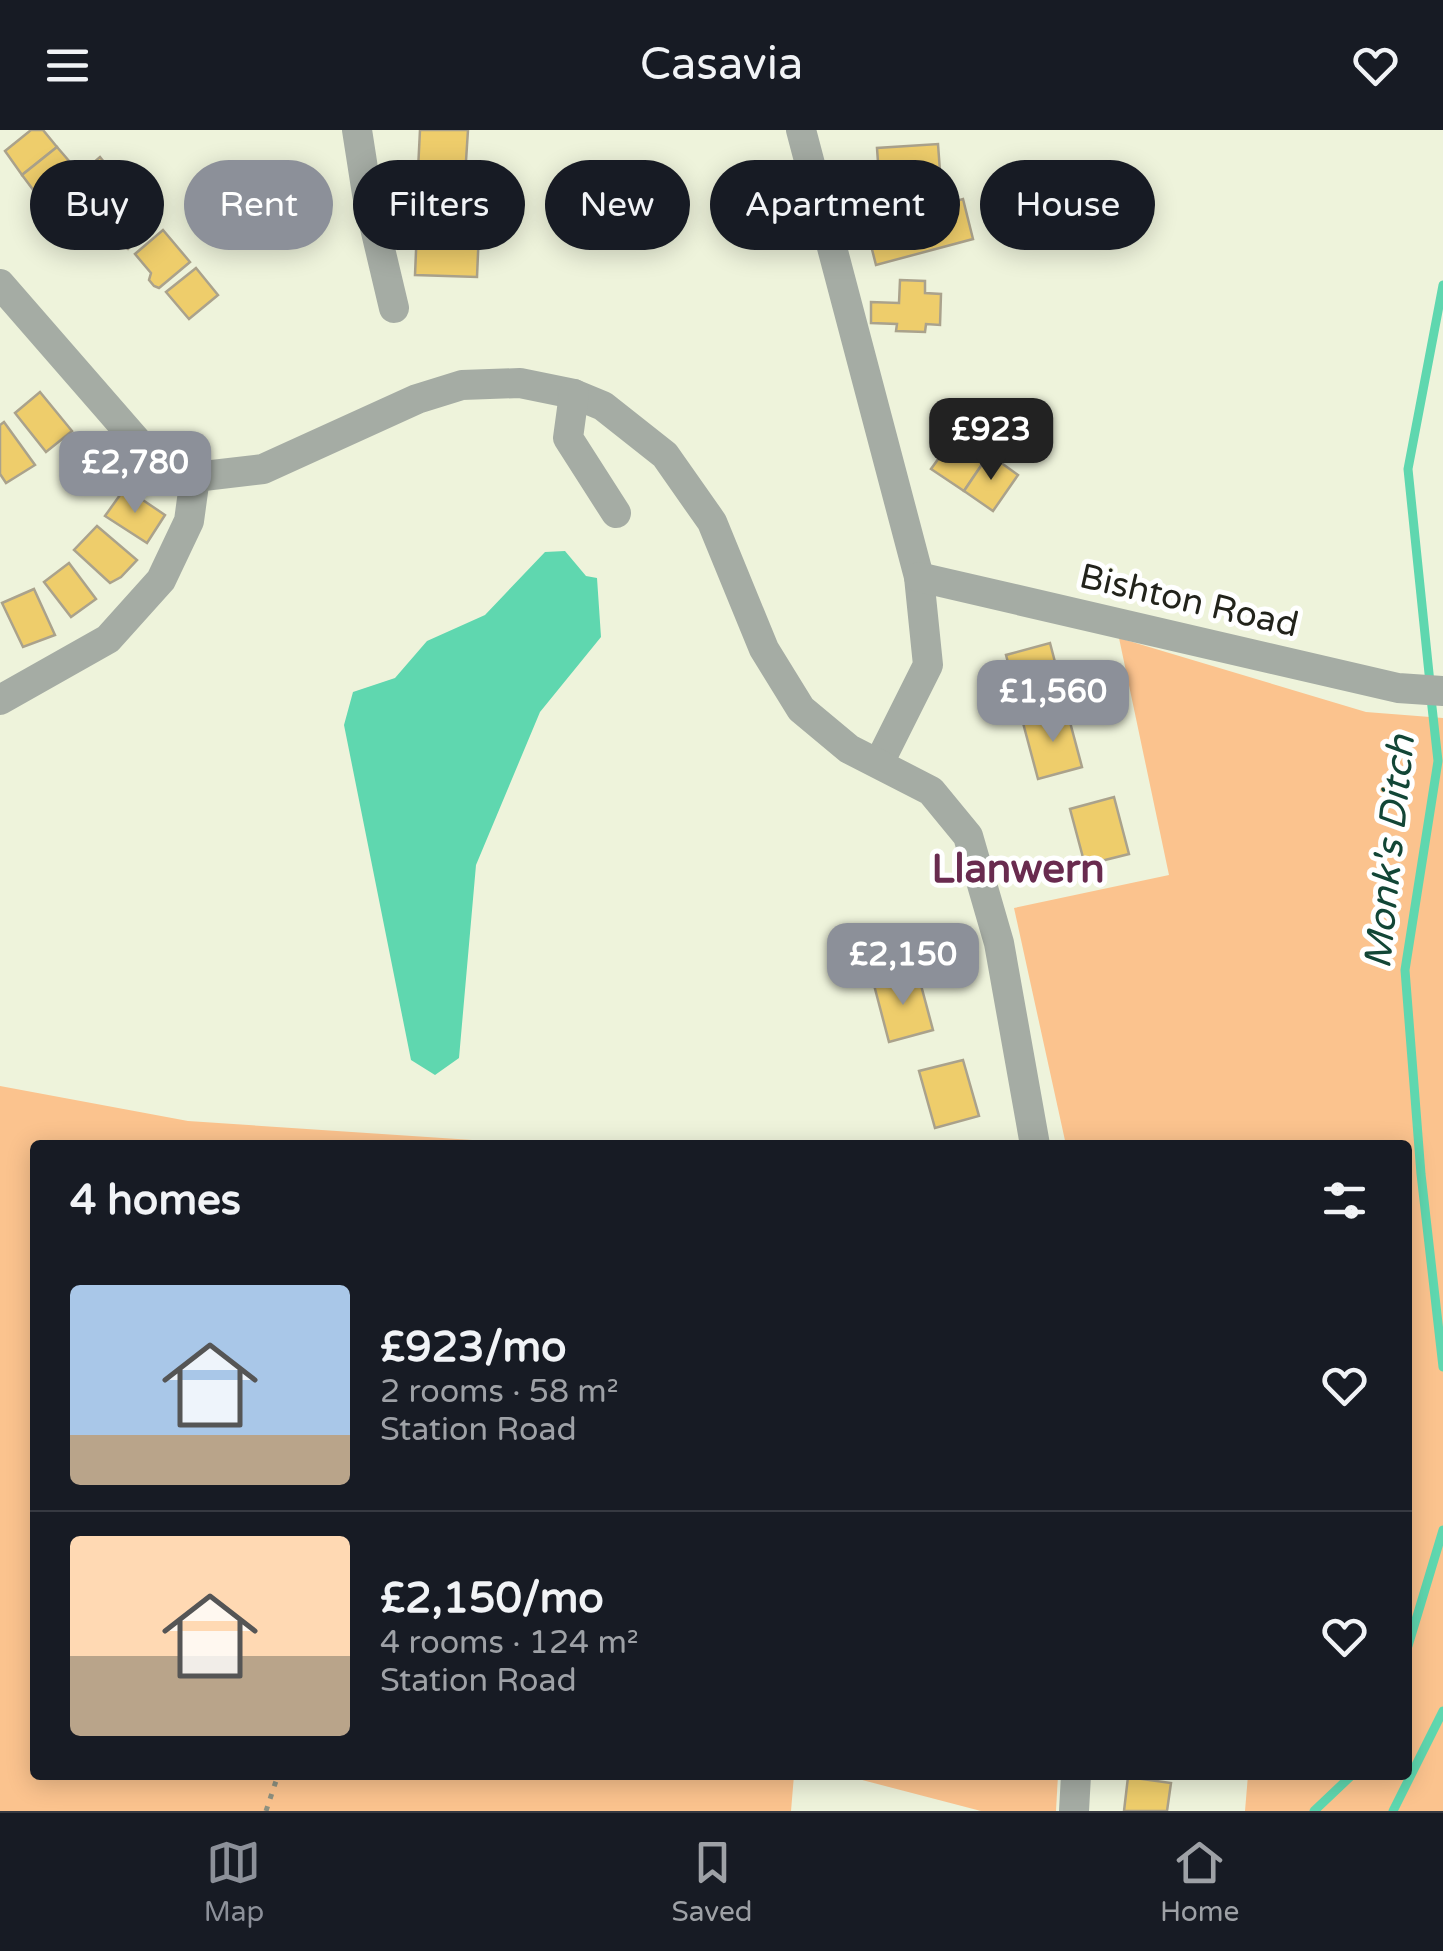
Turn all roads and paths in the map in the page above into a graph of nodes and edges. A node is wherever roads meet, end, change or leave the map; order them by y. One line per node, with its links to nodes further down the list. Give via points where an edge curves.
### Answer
1 (358, 130): 4 (street)
2 (801, 130): 8 (street)
3 (0, 284): 6 (street, via 155,462)
4 (394, 308)
5 (574, 394): 6 (street, via 520,383 462,386 417,399 263,470); 7 (street, via 568,438); 11 (street, via 603,406 665,454 712,522 764,649 800,709 848,750)
6 (196, 477): 10 (street, via 189,521 161,580 108,639)
7 (616, 512)
8 (919, 577): 9 (street, Bishton Road, via 1398,688); 11 (street, via 928,665)
9 (1443, 691)
10 (0, 700)
11 (879, 763): 12 (street, via 931,791 968,836 998,943)
12 (1034, 1140)
13 (276, 1780): 15 (path)
14 (1076, 1780): 16 (street)
15 (266, 1811)
16 (1074, 1811)

